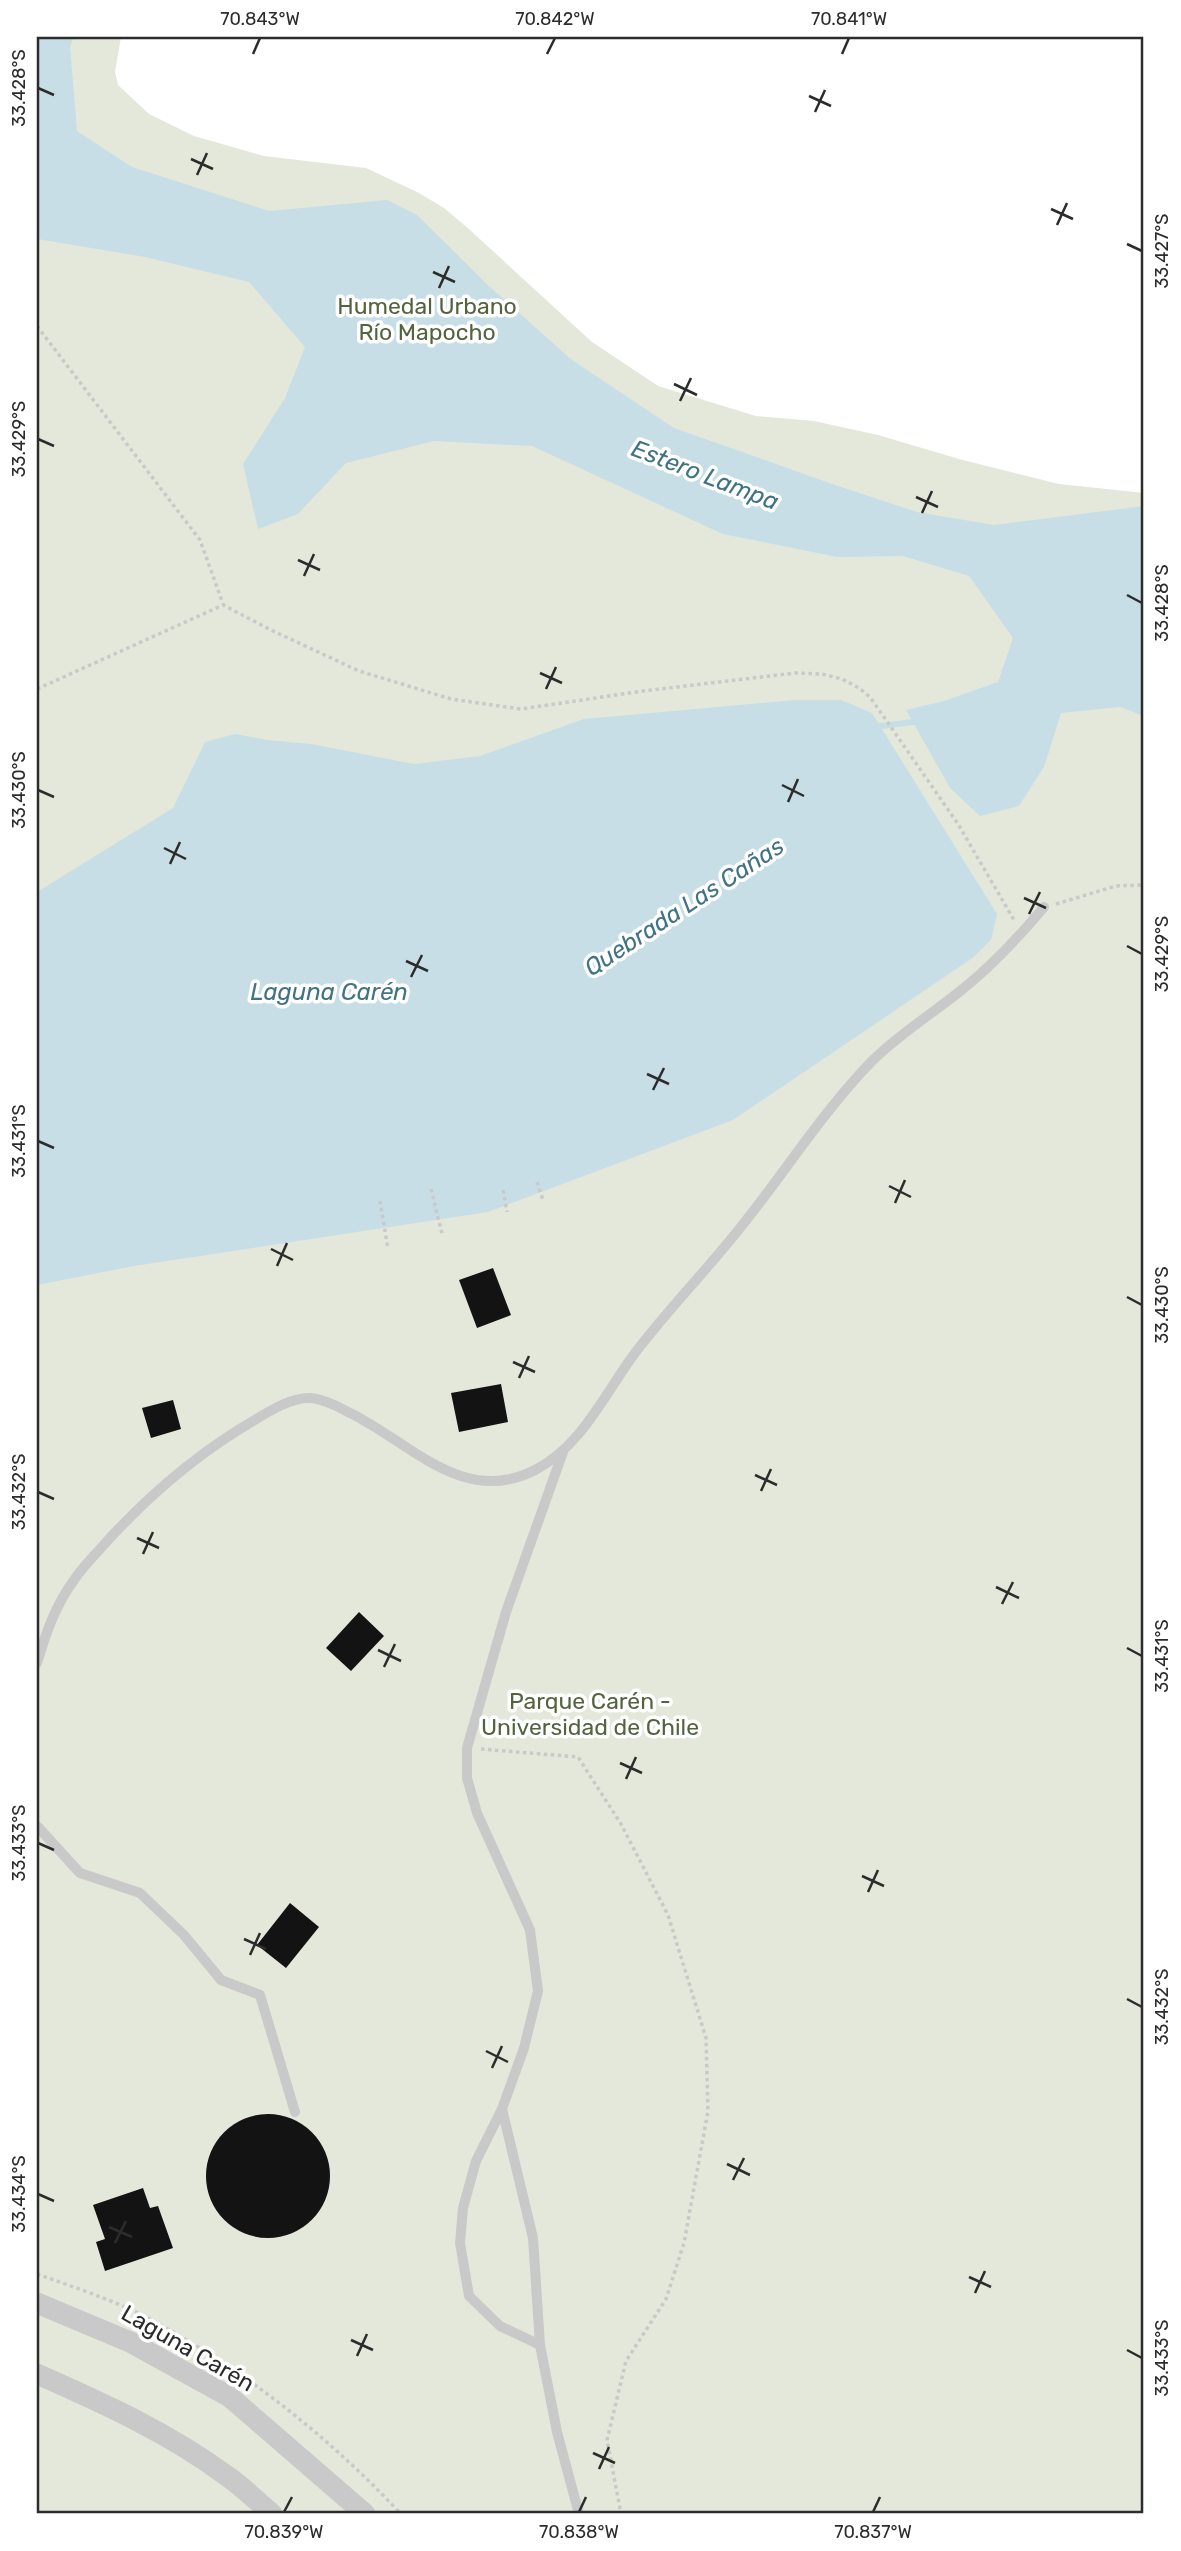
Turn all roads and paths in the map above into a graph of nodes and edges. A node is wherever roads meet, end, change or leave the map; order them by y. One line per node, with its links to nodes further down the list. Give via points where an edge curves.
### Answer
1 (37, 326): 2 (path, via 200,540)
2 (223, 605): 3 (path); 6 (path, via 359,671 451,699 521,709 795,673 842,679 859,688 901,741 958,824)
3 (37, 689)
4 (1144, 885): 5 (path, via 1116,886)
5 (1044, 907): 6 (lane)
6 (1021, 934): 15 (lane, via 959,992 903,1032 845,1091 723,1250 639,1348)
7 (537, 1182): 10 (path)
8 (431, 1189): 13 (path)
9 (503, 1190): 12 (path)
10 (543, 1200)
11 (380, 1201): 14 (path)
12 (507, 1212)
13 (442, 1234)
14 (388, 1249)
15 (564, 1450): 16 (lane, via 523,1475 477,1481 444,1471 334,1405 310,1398 286,1403 208,1450 123,1523 74,1579 53,1614); 17 (lane, via 506,1612)
16 (37, 1663)
17 (467, 1748): 19 (lane, via 467,1778 477,1813 530,1930 537,1991 524,2048); 27 (path, via 578,1757 621,1824 668,1915 706,2038 708,2112 684,2243 666,2299 626,2361 607,2440)
18 (37, 1826): 20 (lane, via 80,1873 140,1893 184,1935 221,1980 260,1995)
19 (502, 2109): 22 (lane, via 533,2238); 22 (lane, via 476,2161 463,2208 460,2243 469,2296 500,2326)
20 (295, 2112)
21 (37, 2303): 25 (street, Laguna Carén, via 130,2342 230,2397)
22 (540, 2346): 26 (lane)
23 (37, 2374): 24 (street, via 111,2406 181,2445 228,2476)
24 (272, 2514)
25 (365, 2514)
26 (579, 2514)
27 (621, 2514)

